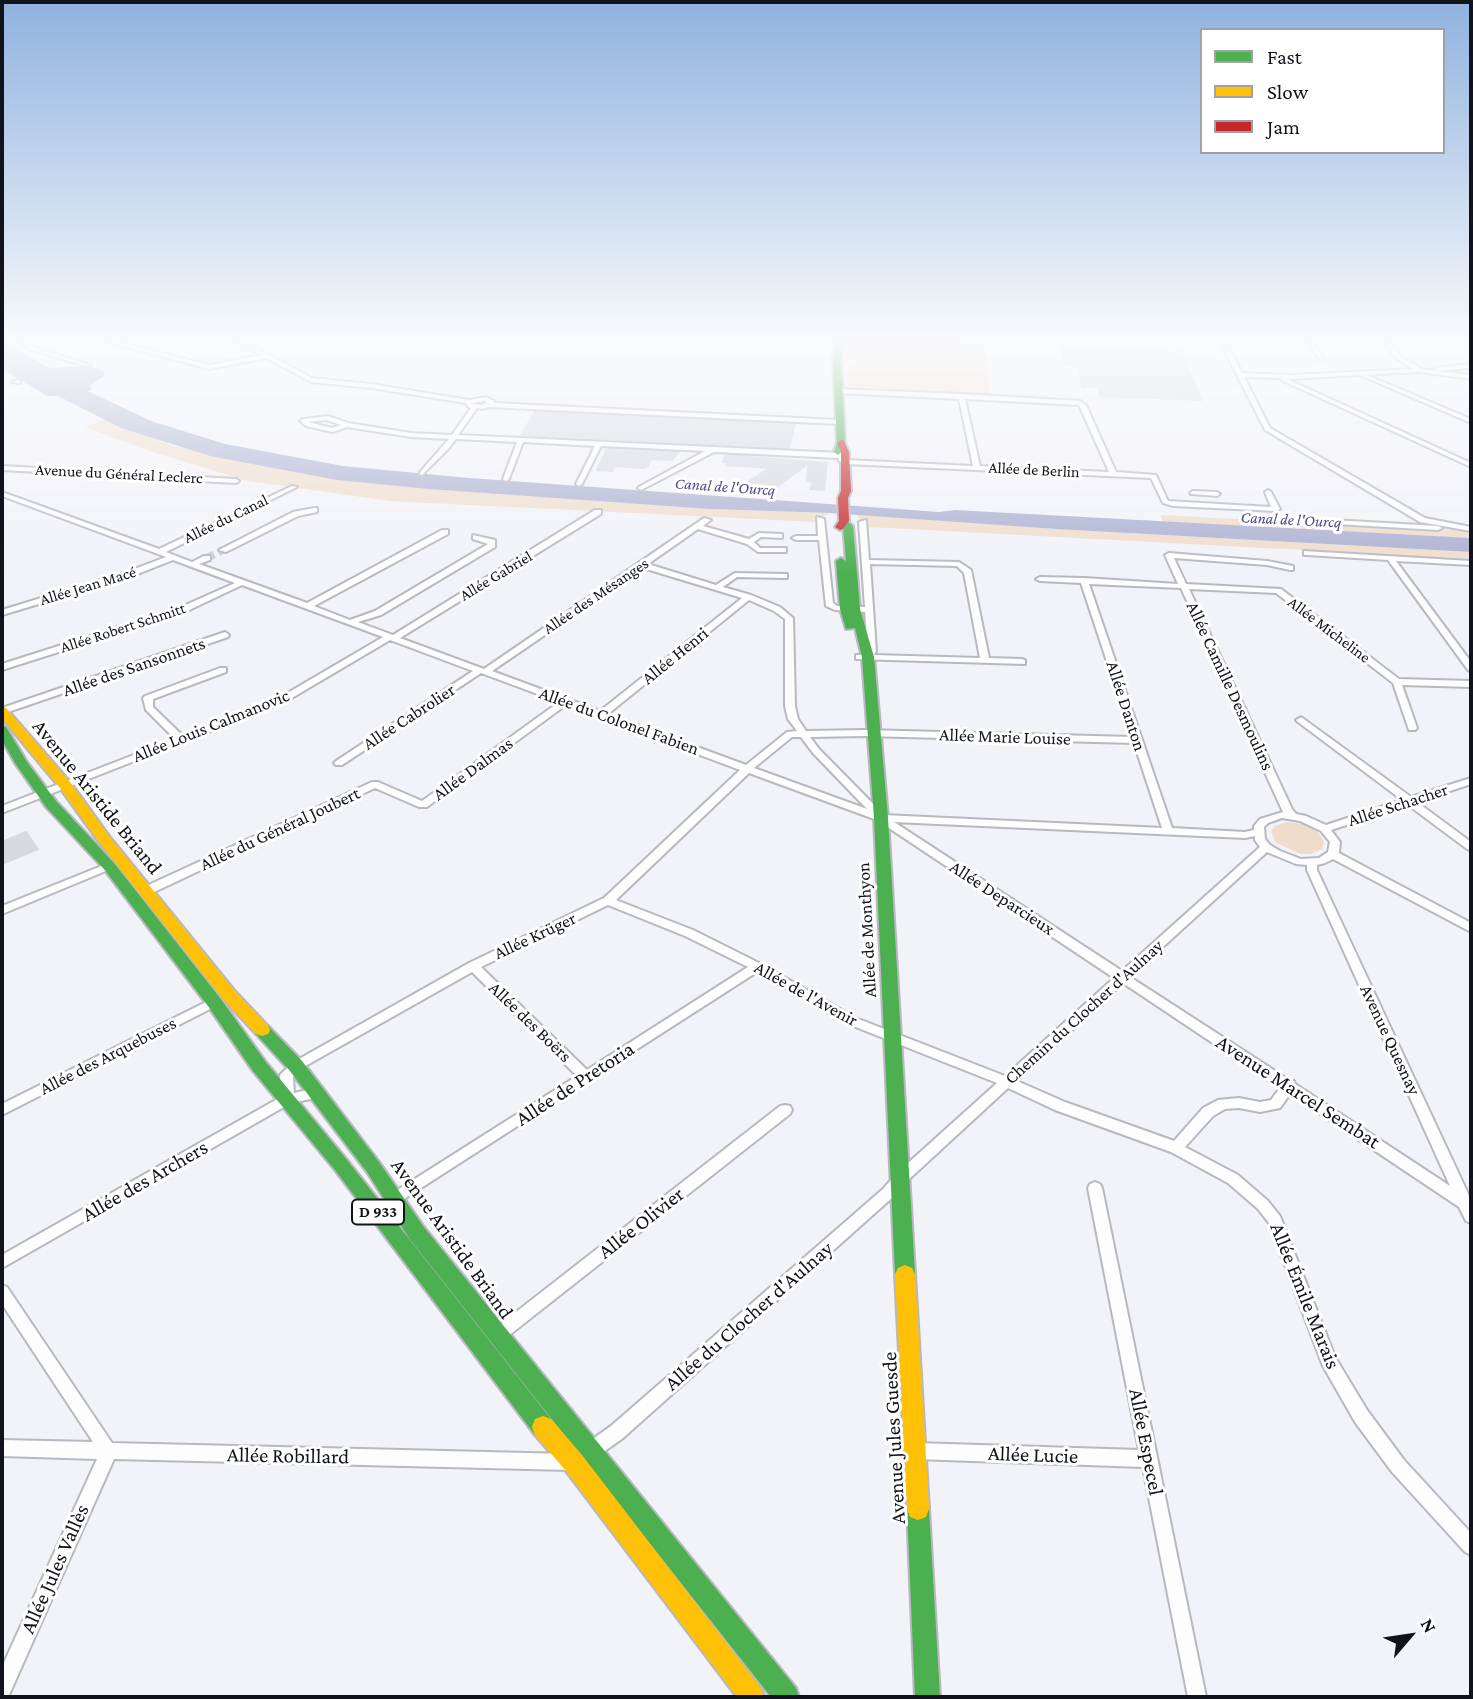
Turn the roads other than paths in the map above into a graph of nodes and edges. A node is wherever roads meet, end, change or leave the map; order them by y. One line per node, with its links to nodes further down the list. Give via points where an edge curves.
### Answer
1 (465, 417): 12 (street)
2 (742, 417): 10 (street)
3 (839, 417): 10 (main road, Allée de Monthyon)
4 (966, 417): 19 (street)
5 (1088, 417): 21 (street)
6 (1261, 417): 38 (street, via 1267,429 1423,520)
7 (1366, 417): 17 (street)
8 (1461, 417): 9 (street)
9 (1471, 421)
10 (839, 422): 16 (main road, Allée de Monthyon)
11 (347, 425): 11 (street, via 328,418 303,421 332,430); 12 (street, Allée de Berlin, via 378,432)
12 (455, 436): 13 (street, Allée de Berlin); 20 (street)
13 (521, 440): 14 (street, Allée de Berlin); 22 (street)
14 (599, 444): 15 (street, Allée de Berlin); 24 (street)
15 (713, 450): 16 (street, Allée de Berlin); 26 (street)
16 (841, 453): 19 (street, Allée de Berlin); 66 (main road, Allée de Monthyon, via 844,521)
17 (1471, 465)
18 (2, 468): 23 (street, Avenue du Général Leclerc)
19 (977, 468): 21 (street, Allée de Berlin)
20 (422, 473)
21 (1113, 474): 30 (street, Allée de Berlin, via 1154,476 1164,502)
22 (506, 479)
23 (236, 481)
24 (579, 484)
25 (294, 487): 48 (street, Allée du Canal)
26 (641, 488)
27 (1268, 492): 30 (street, via 1276,509)
28 (2, 494): 48 (street, Allée du Colonel Fabien)
29 (1217, 494): 30 (street, via 1193,491)
30 (1198, 505)
31 (314, 510): 46 (street, via 296,514)
32 (598, 512): 70 (street, Allée Gabriel)
33 (820, 519): 44 (street, Allée de Monthyon)
34 (707, 520): 37 (street, Allée des Mésanges)
35 (863, 522): 53 (street, Allée de Monthyon)
36 (1318, 522): 38 (street)
37 (698, 527): 45 (street); 56 (street, Allée des Mésanges)
38 (1462, 529): 39 (street)
39 (1471, 529)
40 (445, 531): 65 (street)
41 (779, 536): 45 (street, via 758,535)
42 (476, 537): 68 (street, via 492,545 377,613)
43 (796, 538): 44 (street)
44 (821, 538): 66 (street, Allée de Monthyon, via 829,604)
45 (750, 542): 47 (street, via 758,550)
46 (223, 550)
47 (783, 550)
48 (159, 552): 50 (street, Allée du Colonel Fabien)
49 (1307, 553): 52 (street)
50 (173, 557): 55 (street, Allée du Colonel Fabien); 67 (street, Allée Jean Macé)
51 (207, 558): 55 (street)
52 (1390, 558): 54 (street); 75 (street)
53 (867, 562): 66 (street, Allée de Monthyon); 72 (street, via 958,564 968,572)
54 (1471, 563)
55 (193, 564): 61 (street, Allée du Colonel Fabien)
56 (642, 565): 63 (street); 77 (street, Allée des Mésanges)
57 (1290, 568): 62 (street, Allée Camille Desmoulins, via 1169,555)
58 (784, 576): 63 (street, via 735,575)
59 (1040, 579): 60 (street)
60 (1084, 580): 62 (street); 89 (street, Allée Danton)
61 (242, 583): 65 (street, Allée du Colonel Fabien); 74 (street, Allée Robert Schmitt, via 184,609)
62 (1183, 586): 78 (street, Allée Micheline, via 1278,591); 100 (street, Allée Camille Desmoulins)
63 (717, 588): 64 (street)
64 (748, 597): 82 (street, Allée Henri); 86 (street, via 789,618 790,706)
65 (308, 606): 68 (street, Allée du Colonel Fabien)
66 (856, 609): 71 (main road, Allée de Monthyon)
67 (2, 613)
68 (351, 622): 70 (street, Allée du Colonel Fabien)
69 (225, 635): 81 (street, Allée des Sansonnets)
70 (391, 637): 77 (street, Allée du Colonel Fabien); 88 (street, Allée Louis Calmanovic, via 282,700)
71 (863, 657): 72 (street); 87 (main road, Allée de Monthyon)
72 (985, 660): 73 (street)
73 (1022, 662)
74 (2, 667)
75 (1471, 668)
76 (223, 670): 88 (street, via 148,698 149,708)
77 (482, 671): 80 (street, Allée du Colonel Fabien); 90 (street, Allée Cabrolier)
78 (1397, 682): 79 (street); 84 (street)
79 (1471, 684)
80 (565, 702): 82 (street, Allée du Colonel Fabien); 93 (street, Allée Dalmas, via 423,805)
81 (2, 711): 94 (main road, Avenue Aristide Briand / D 933)
82 (601, 715): 91 (street, Allée du Colonel Fabien)
83 (1301, 720): 97 (street)
84 (1412, 728)
85 (2, 730): 95 (main road, Avenue Aristide Briand / D 933)
86 (801, 732): 87 (street, Allée Marie Louise); 91 (street, Allée Krüger, via 790,734); 96 (street)
87 (874, 733): 89 (street, Allée Marie Louise); 101 (main road, Allée de Monthyon)
88 (180, 738): 94 (street, Allée Louis Calmanovic)
89 (1137, 740): 103 (street, Allée Danton)
90 (339, 763)
91 (747, 769): 98 (street, Allée du Colonel Fabien); 111 (street, Allée Krüger)
92 (1471, 781): 97 (street, Allée Schacher)
93 (375, 784): 110 (street, Allée du Général Joubert)
94 (65, 785): 95 (street, Allée Louis Calmanovic); 110 (main road, Avenue Aristide Briand / D 933)
95 (43, 793): 99 (street, Allée Louis Calmanovic); 109 (main road, Avenue Aristide Briand / D 933)
96 (857, 796): 98 (street); 101 (street)
97 (1410, 801): 102 (street, Allée Schacher); 106 (street)
98 (845, 805): 101 (street, Allée du Colonel Fabien)
99 (2, 810)
100 (1292, 816): 102 (street); 104 (street, via 1264,821)
101 (881, 818): 103 (street, Allée du Colonel Fabien); 116 (street, Allée Deparcieux); 118 (main road, Allée de Monthyon)
102 (1325, 830): 107 (street, via 1335,842)
103 (1168, 831): 104 (street, Allée du Colonel Fabien)
104 (1258, 832): 105 (street)
105 (1266, 847): 108 (street, via 1287,858); 116 (street, Chemin du Clocher d'Aulnay)
106 (1471, 847)
107 (1333, 853): 108 (street); 113 (street)
108 (1312, 862): 131 (street, Avenue Quesnay)
109 (109, 866): 112 (street); 117 (main road, Avenue Aristide Briand / D 933)
110 (146, 891): 119 (main road, Avenue Aristide Briand / D 933, via 228,994)
111 (608, 901): 114 (street, Allée Krüger); 115 (street, Allée de l'Avenir, via 689,933)
112 (2, 910)
113 (1471, 928)
114 (473, 966): 119 (street, Allée Krüger); 120 (street, Allée des Boërs)
115 (757, 967): 118 (street, Allée de l'Avenir, via 852,1021); 120 (street, Allée de Pretoria)
116 (1123, 977): 121 (street, Chemin du Clocher d'Aulnay); 122 (street, Avenue Marcel Sembat)
117 (214, 1002): 124 (main road, Avenue Aristide Briand / D 933); 125 (street, Allée des Arquebuses)
118 (892, 1038): 121 (street, Allée de l'Avenir); 128 (main road, Allée de Monthyon)
119 (296, 1066): 123 (main road, Avenue Aristide Briand / D 933); 124 (street, via 286,1076)
120 (586, 1077): 130 (street, Allée de Pretoria)
121 (1006, 1082): 127 (street, Allée Émile Marais); 128 (street, Chemin du Clocher d'Aulnay)
122 (1289, 1085): 127 (street, via 1275,1104 1223,1104 1208,1112); 131 (street, Avenue Marcel Sembat)
123 (316, 1093): 124 (street, Allée des Archers); 130 (main road, Avenue Aristide Briand / D 933)
124 (288, 1099): 132 (street, Allée des Archers); 140 (main road, Avenue Aristide Briand / D 933)
125 (2, 1110)
126 (785, 1110): 134 (street, Allée Olivier)
127 (1176, 1147): 141 (street, Allée Émile Marais, via 1233,1179 1269,1211 1329,1361 1361,1416 1398,1466)
128 (902, 1177): 136 (street, Allée du Clocher d'Aulnay, via 617,1432); 137 (main road, Avenue Jules Guesde)
129 (1095, 1188): 139 (street, Allée Especel)
130 (393, 1200): 134 (main road, Avenue Aristide Briand / D 933)
131 (1470, 1208)
132 (2, 1262)
133 (2, 1292): 138 (street)
134 (497, 1336): 136 (main road, Avenue Aristide Briand / D 933)
135 (2, 1448): 138 (street, Allée Robillard)
136 (591, 1450): 140 (street, Allée du Clocher d'Aulnay); 144 (main road, Avenue Aristide Briand / D 933)
137 (916, 1451): 139 (street, Allée Lucie); 145 (main road, Avenue Jules Guesde)
138 (109, 1452): 140 (street, Allée Robillard); 142 (street, Allée Jules Vallès)
139 (1150, 1459): 146 (street, Allée Especel)
140 (574, 1463): 143 (main road, Avenue Aristide Briand / D 933)
141 (1471, 1546)
142 (2, 1688)
143 (752, 1697)
144 (788, 1697)
145 (928, 1697)
146 (1197, 1697)

